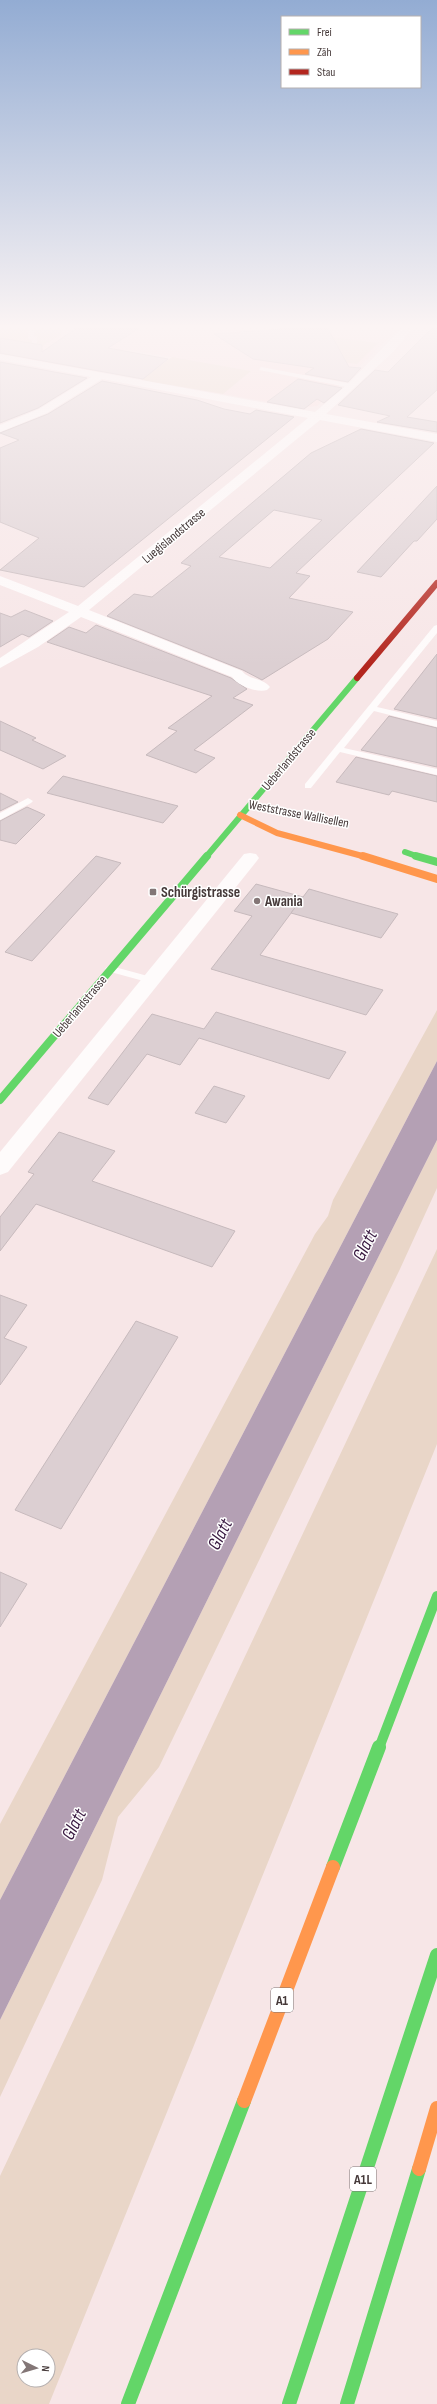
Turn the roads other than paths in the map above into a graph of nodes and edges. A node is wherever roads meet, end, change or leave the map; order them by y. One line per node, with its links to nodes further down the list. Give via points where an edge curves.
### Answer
1 (285, 441): 4 (street, Luegislandstrasse)
2 (0, 580): 4 (street)
3 (437, 583): 14 (main road, Ueberlandstrasse)
4 (80, 611): 6 (street, Luegislandstrasse); 7 (street, via 236,674 241,680)
5 (437, 628): 8 (lane)
6 (0, 664)
7 (262, 688)
8 (371, 708): 9 (lane); 10 (lane)
9 (437, 724)
10 (338, 749): 11 (lane); 12 (lane)
11 (437, 772)
12 (308, 786)
13 (28, 801): 15 (lane)
14 (240, 815): 16 (main road, Weststrasse Wallisellen); 20 (main road, Weststrasse Wallisellen, via 277,833 352,852); 21 (main road, Ueberlandstrasse)
15 (0, 817)
16 (271, 819)
17 (394, 849): 19 (main road)
18 (250, 858): 22 (street)
19 (437, 862)
20 (437, 879)
21 (111, 969): 22 (lane); 23 (main road, Ueberlandstrasse)
22 (151, 980): 24 (street)
23 (0, 1100)
24 (0, 1167)
25 (437, 1596): 28 (main road, A1)
26 (437, 1955): 29 (main road, A1L)
27 (437, 2108): 30 (main road)
28 (128, 2404)
29 (289, 2404)
30 (347, 2404)

